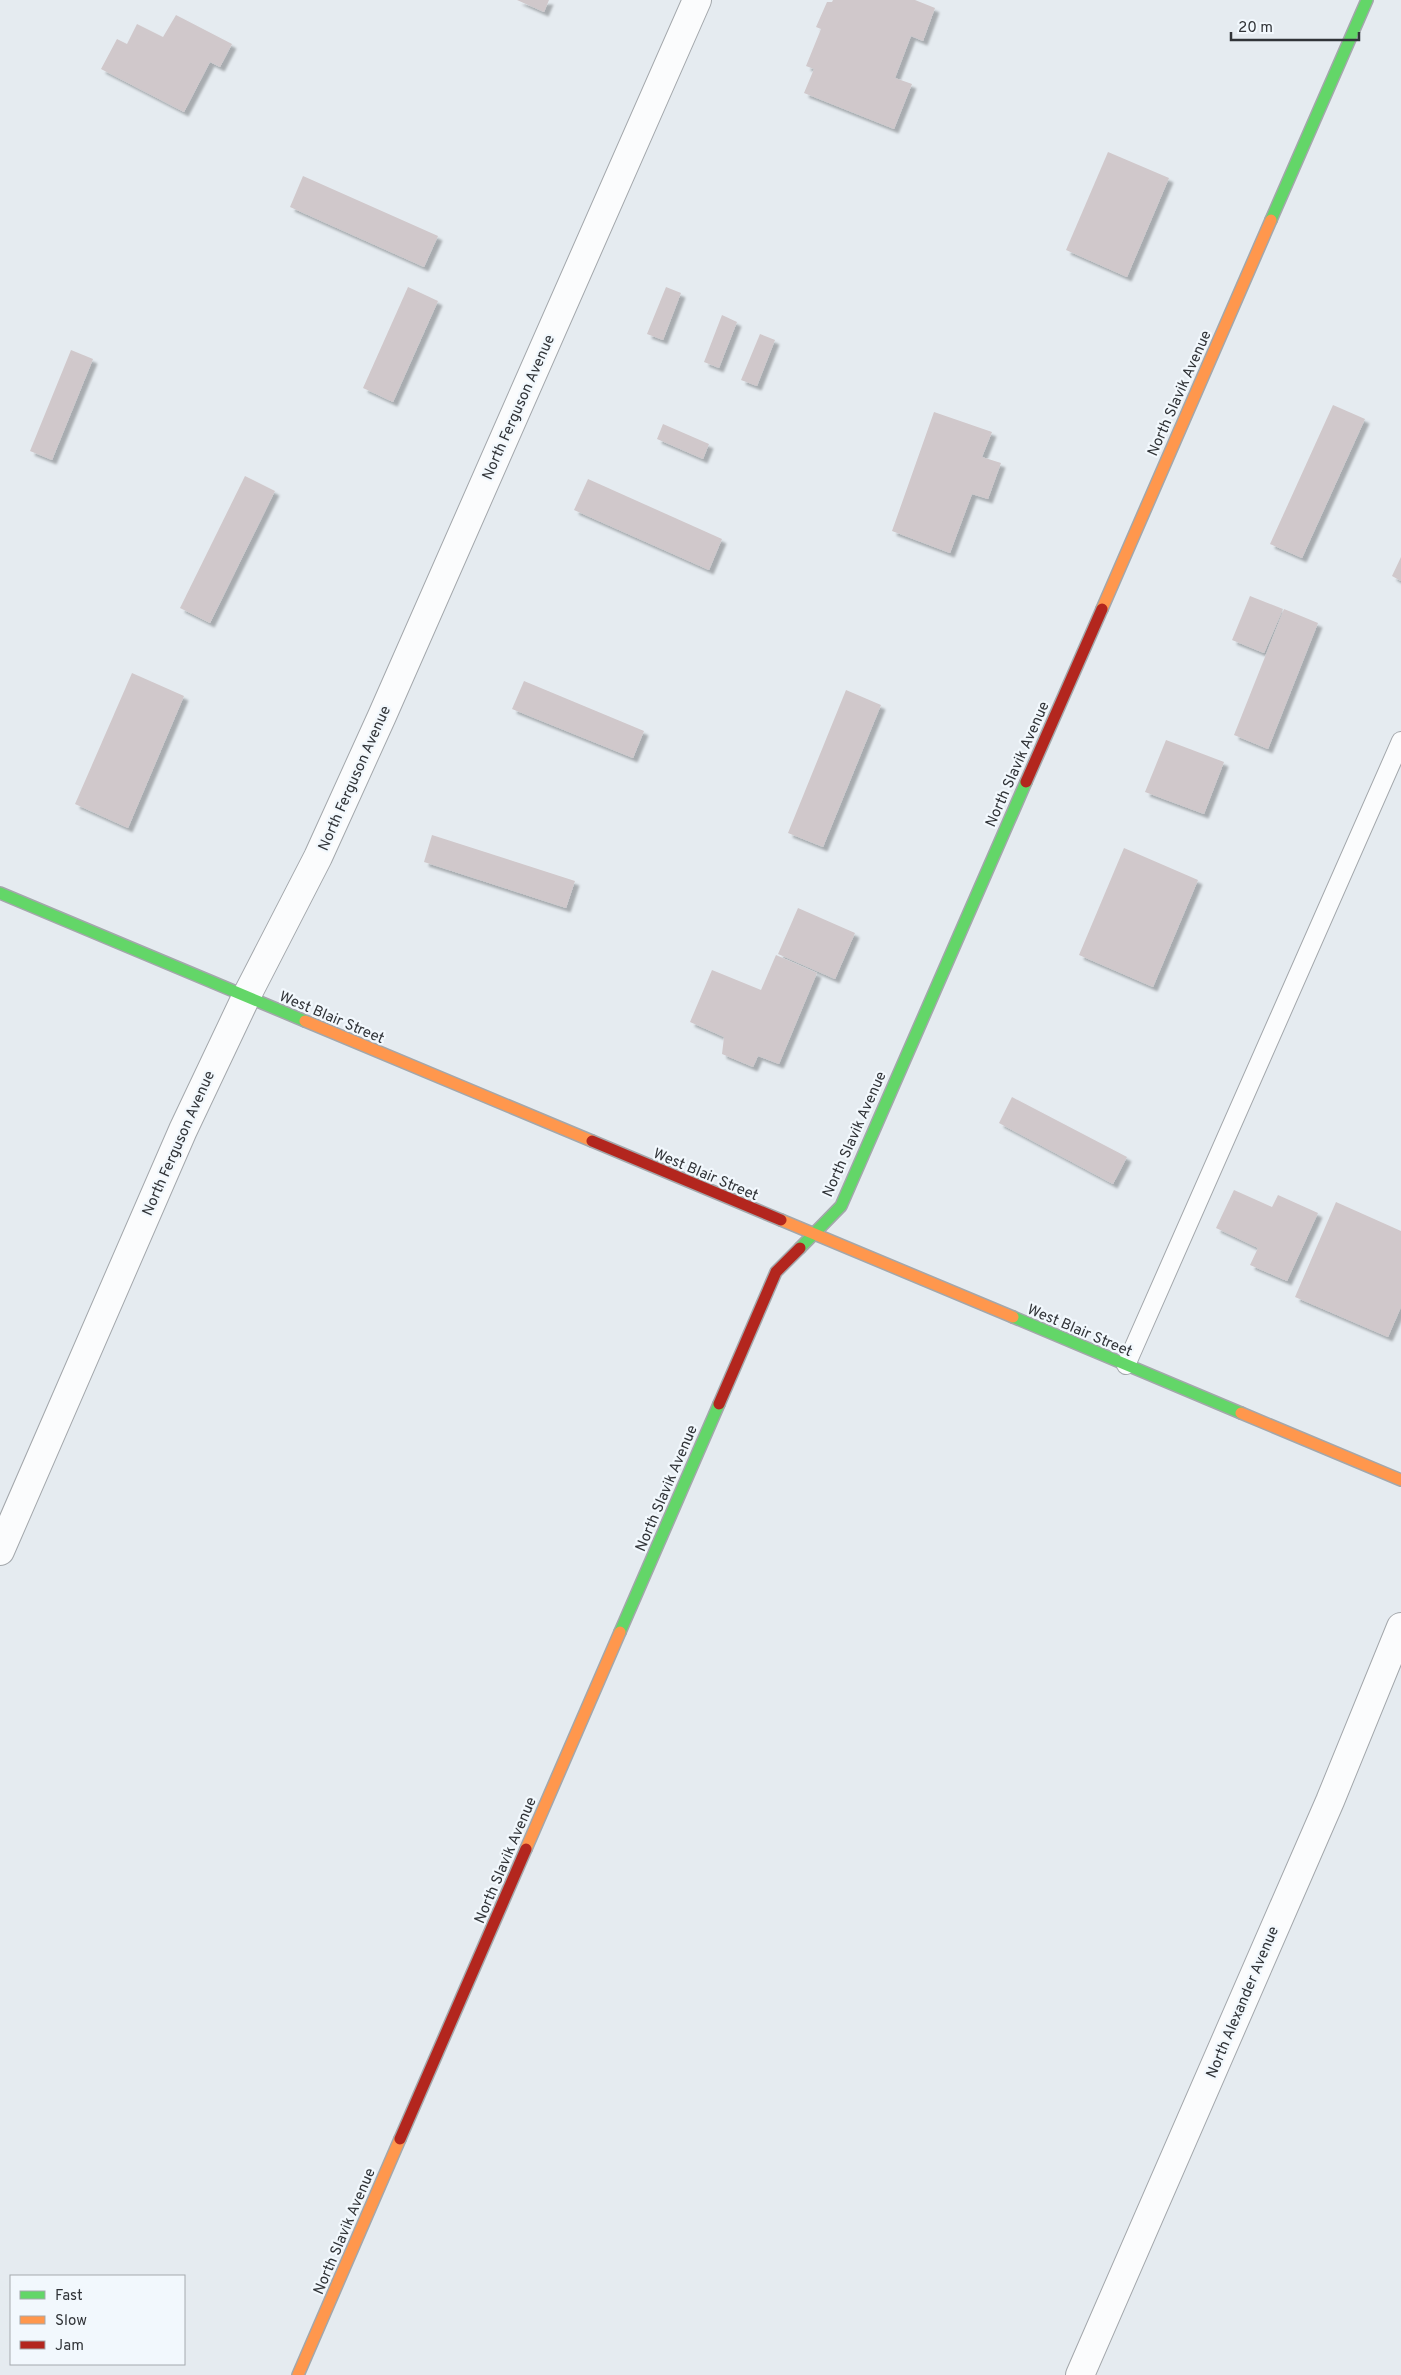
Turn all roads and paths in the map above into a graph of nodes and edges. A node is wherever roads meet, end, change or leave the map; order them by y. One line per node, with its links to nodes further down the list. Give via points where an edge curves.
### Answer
1 (697, 0): 5 (street, North Ferguson Avenue, via 318,857)
2 (1367, 0): 6 (street, North Slavik Avenue, via 841,1206)
3 (1401, 741): 7 (lane)
4 (0, 893): 5 (street, West Blair Street)
5 (246, 997): 6 (street, West Blair Street); 9 (street, North Ferguson Avenue, via 183,1130)
6 (812, 1234): 7 (street, West Blair Street); 11 (street, North Slavik Avenue, via 776,1272)
7 (1126, 1365): 8 (street, West Blair Street)
8 (1401, 1480)
9 (0, 1551)
10 (1401, 1627): 12 (street, North Alexander Avenue, via 1326,1810)
11 (298, 2375)
12 (1080, 2375)

